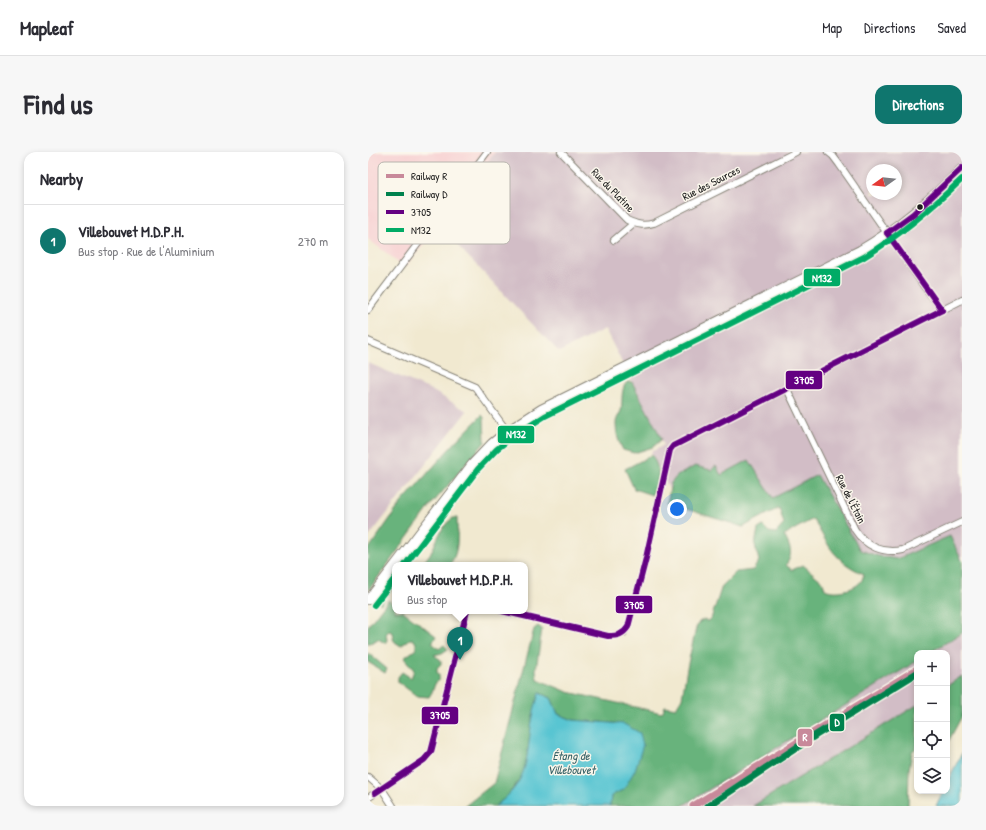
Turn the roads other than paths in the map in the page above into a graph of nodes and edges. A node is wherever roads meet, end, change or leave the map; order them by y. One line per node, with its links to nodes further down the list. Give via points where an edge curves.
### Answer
1 (487, 152): 5 (street)
2 (561, 152): 7 (street, Rue du Platine, via 627,220)
3 (796, 152): 7 (street, Rue des Sources, via 654,222 642,225)
4 (828, 152): 8 (street)
5 (479, 162)
6 (962, 168): 8 (street, via 913,214)
7 (634, 223): 9 (street)
8 (887, 233): 13 (street); 16 (street, via 860,250 541,409)
9 (614, 240)
10 (418, 244): 12 (street)
11 (962, 300): 13 (street)
12 (368, 310)
13 (942, 310): 15 (street)
14 (368, 342): 16 (street, via 474,387)
15 (788, 389): 17 (street, Rue de l'Étain, via 855,530 867,543 878,549 896,552); 22 (street, via 673,446 670,450 646,558 628,627 624,633 608,636)
16 (507, 431): 18 (street, via 482,454 458,482)
17 (962, 522)
18 (397, 562)
19 (392, 569): 20 (street)
20 (368, 600)
21 (466, 614): 24 (street, via 432,752)
22 (515, 614)
23 (368, 777): 24 (street)
24 (382, 789): 25 (street); 26 (street)
25 (368, 798)
26 (393, 806)

